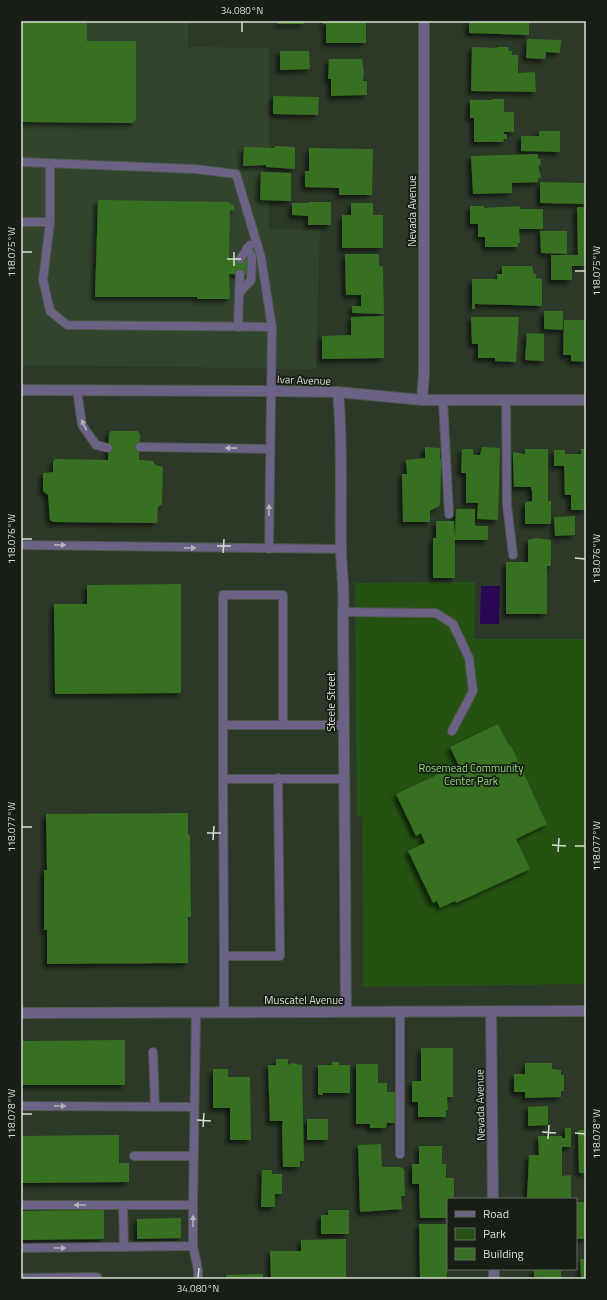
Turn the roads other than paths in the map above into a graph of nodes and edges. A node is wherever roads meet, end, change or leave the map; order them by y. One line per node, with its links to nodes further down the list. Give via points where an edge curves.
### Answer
1 (424, 21): 18 (street, Nevada Avenue)
2 (21, 162): 3 (lane)
3 (50, 164): 5 (lane); 6 (lane, via 195,169 236,174)
4 (21, 222): 5 (lane)
5 (50, 222): 11 (lane, via 43,280 50,311 67,325)
6 (256, 240): 7 (lane); 12 (lane)
7 (247, 248): 8 (lane); 10 (lane, via 252,257 251,280)
8 (240, 259)
9 (240, 274): 10 (lane)
10 (240, 293): 11 (lane)
11 (238, 327): 12 (lane)
12 (272, 327): 15 (lane)
13 (21, 390): 14 (street, Ivar Avenue)
14 (76, 390): 15 (street, Ivar Avenue); 22 (lane, one-way to 14, via 96,445 82,425)
15 (271, 391): 16 (street, Ivar Avenue); 23 (lane)
16 (338, 392): 18 (street, Ivar Avenue); 27 (street, Steele Street, via 341,433)
17 (506, 399): 19 (street, Ivar Avenue); 20 (street, Ivar Avenue); 28 (lane, via 507,505)
18 (422, 400): 19 (street, Ivar Avenue)
19 (443, 400): 24 (lane)
20 (586, 400)
21 (140, 447): 23 (lane, one-way to 21)
22 (108, 448)
23 (270, 449): 26 (lane, one-way to 23)
24 (449, 514)
25 (21, 545): 26 (lane, one-way to 26)
26 (268, 549): 27 (lane)
27 (341, 549): 29 (street, Steele Street)
28 (513, 555)
29 (343, 612): 31 (street, Steele Street); 33 (lane, via 436,613 453,624 469,658 473,691)
30 (283, 724): 31 (lane); 32 (lane); 32 (lane, via 284,595 223,595)
31 (343, 724): 36 (street, Steele Street)
32 (223, 725): 35 (lane)
33 (452, 731)
34 (278, 778): 35 (lane); 36 (lane); 37 (lane, via 280,956)
35 (223, 779): 37 (lane)
36 (345, 779): 41 (street, Steele Street)
37 (224, 956): 40 (lane)
38 (586, 1011): 42 (street, Muscatel Avenue)
39 (196, 1012): 40 (street, Muscatel Avenue); 43 (street, Muscatel Avenue); 48 (lane)
40 (224, 1012): 41 (street, Muscatel Avenue)
41 (346, 1012): 44 (street, Muscatel Avenue)
42 (491, 1012): 44 (street, Muscatel Avenue); 52 (street, Nevada Avenue)
43 (21, 1013)
44 (400, 1013): 49 (lane)
45 (153, 1052): 47 (lane)
46 (21, 1106): 47 (lane, one-way to 47)
47 (156, 1106): 48 (lane)
48 (194, 1107): 51 (lane)
49 (400, 1154)
50 (134, 1156): 51 (lane)
51 (193, 1156): 55 (lane)
52 (493, 1198)
53 (21, 1204): 54 (lane, one-way to 53)
54 (123, 1205): 55 (lane); 57 (lane)
55 (194, 1205): 56 (lane, one-way to 55)
56 (193, 1246): 57 (lane); 61 (lane)
57 (124, 1247): 58 (lane, one-way to 57)
58 (21, 1248)
59 (21, 1278): 60 (lane)
60 (98, 1279)
61 (198, 1279)

